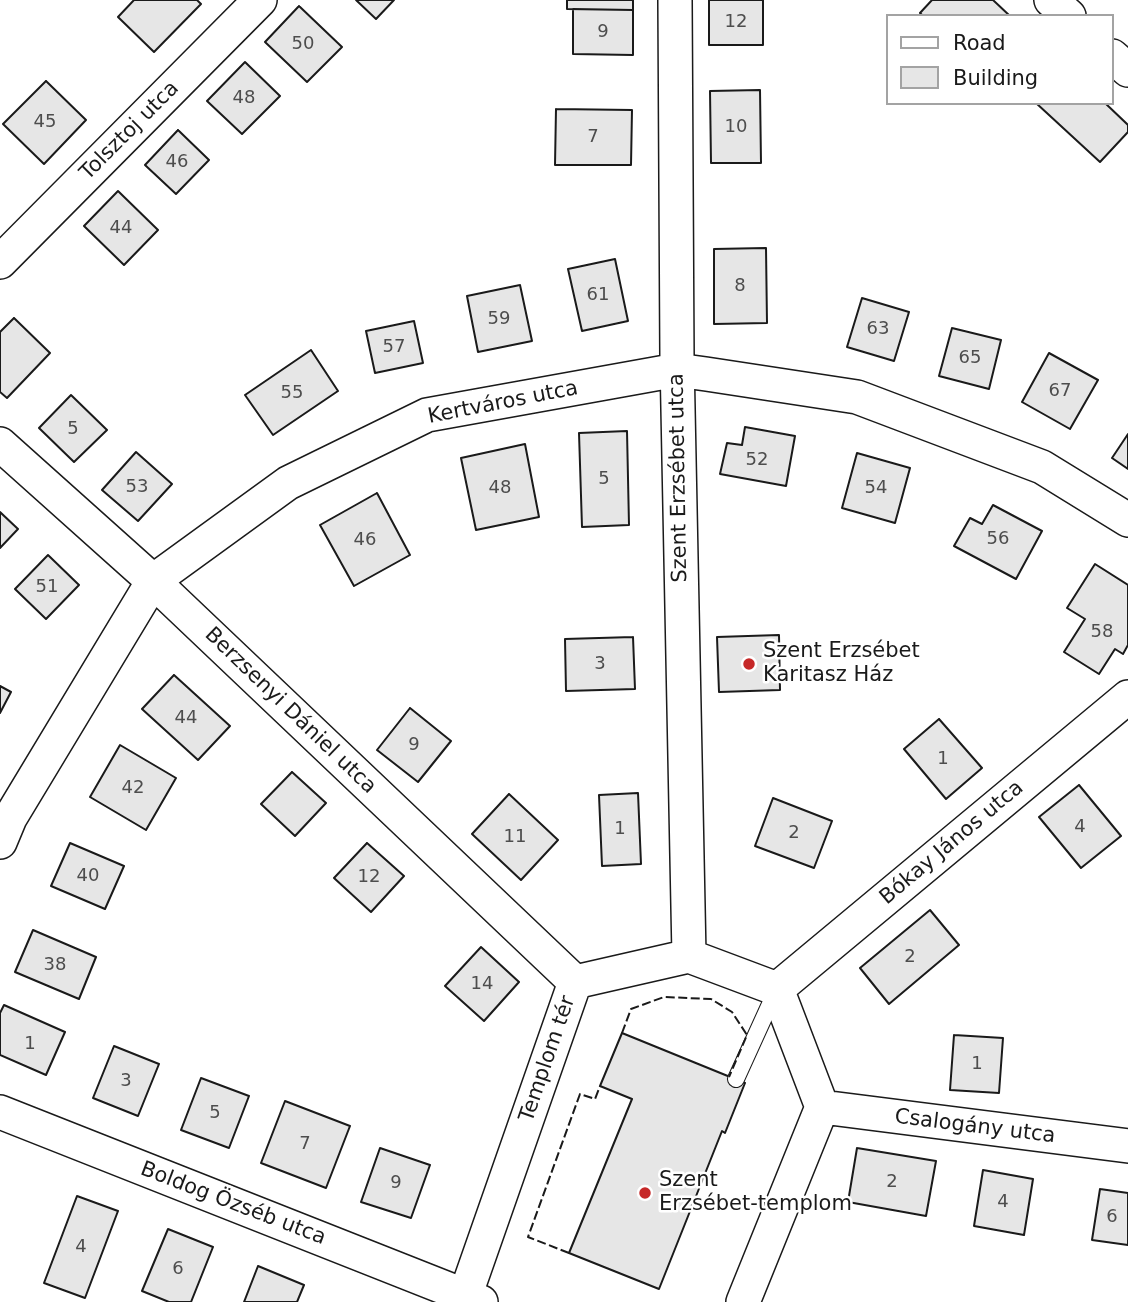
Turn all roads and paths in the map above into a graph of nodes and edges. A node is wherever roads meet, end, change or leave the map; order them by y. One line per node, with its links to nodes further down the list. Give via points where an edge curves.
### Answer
1 (260, 0): 7 (street, Tolsztoj utca)
2 (675, 0): 8 (street, Szent Erzsébet utca)
3 (1051, 0): 4 (street)
4 (1067, 14)
5 (1114, 58): 6 (street)
6 (1128, 70)
7 (0, 262)
8 (677, 370): 10 (street, Kertváros utca, via 857,397 1042,467); 11 (street, Kertváros utca, via 427,415 288,483); 14 (street, Szent Erzsébet utca)
9 (0, 444): 11 (street, Berzsenyi Dániel utca)
10 (1128, 520)
11 (153, 581): 13 (street, Kertváros utca, via 10,818); 15 (street, Berzsenyi Dániel utca)
12 (1128, 697): 16 (street, Bókay János utca)
13 (0, 842)
14 (689, 956): 15 (street, Templom tér); 16 (street)
15 (575, 982): 21 (street, Templom tér)
16 (777, 989): 17 (lane); 18 (street)
17 (736, 1079)
18 (822, 1107): 20 (street, Csalogány utca); 22 (street)
19 (0, 1112): 21 (street, Boldog Özséb utca)
20 (1128, 1146)
21 (470, 1300)
22 (743, 1302)

